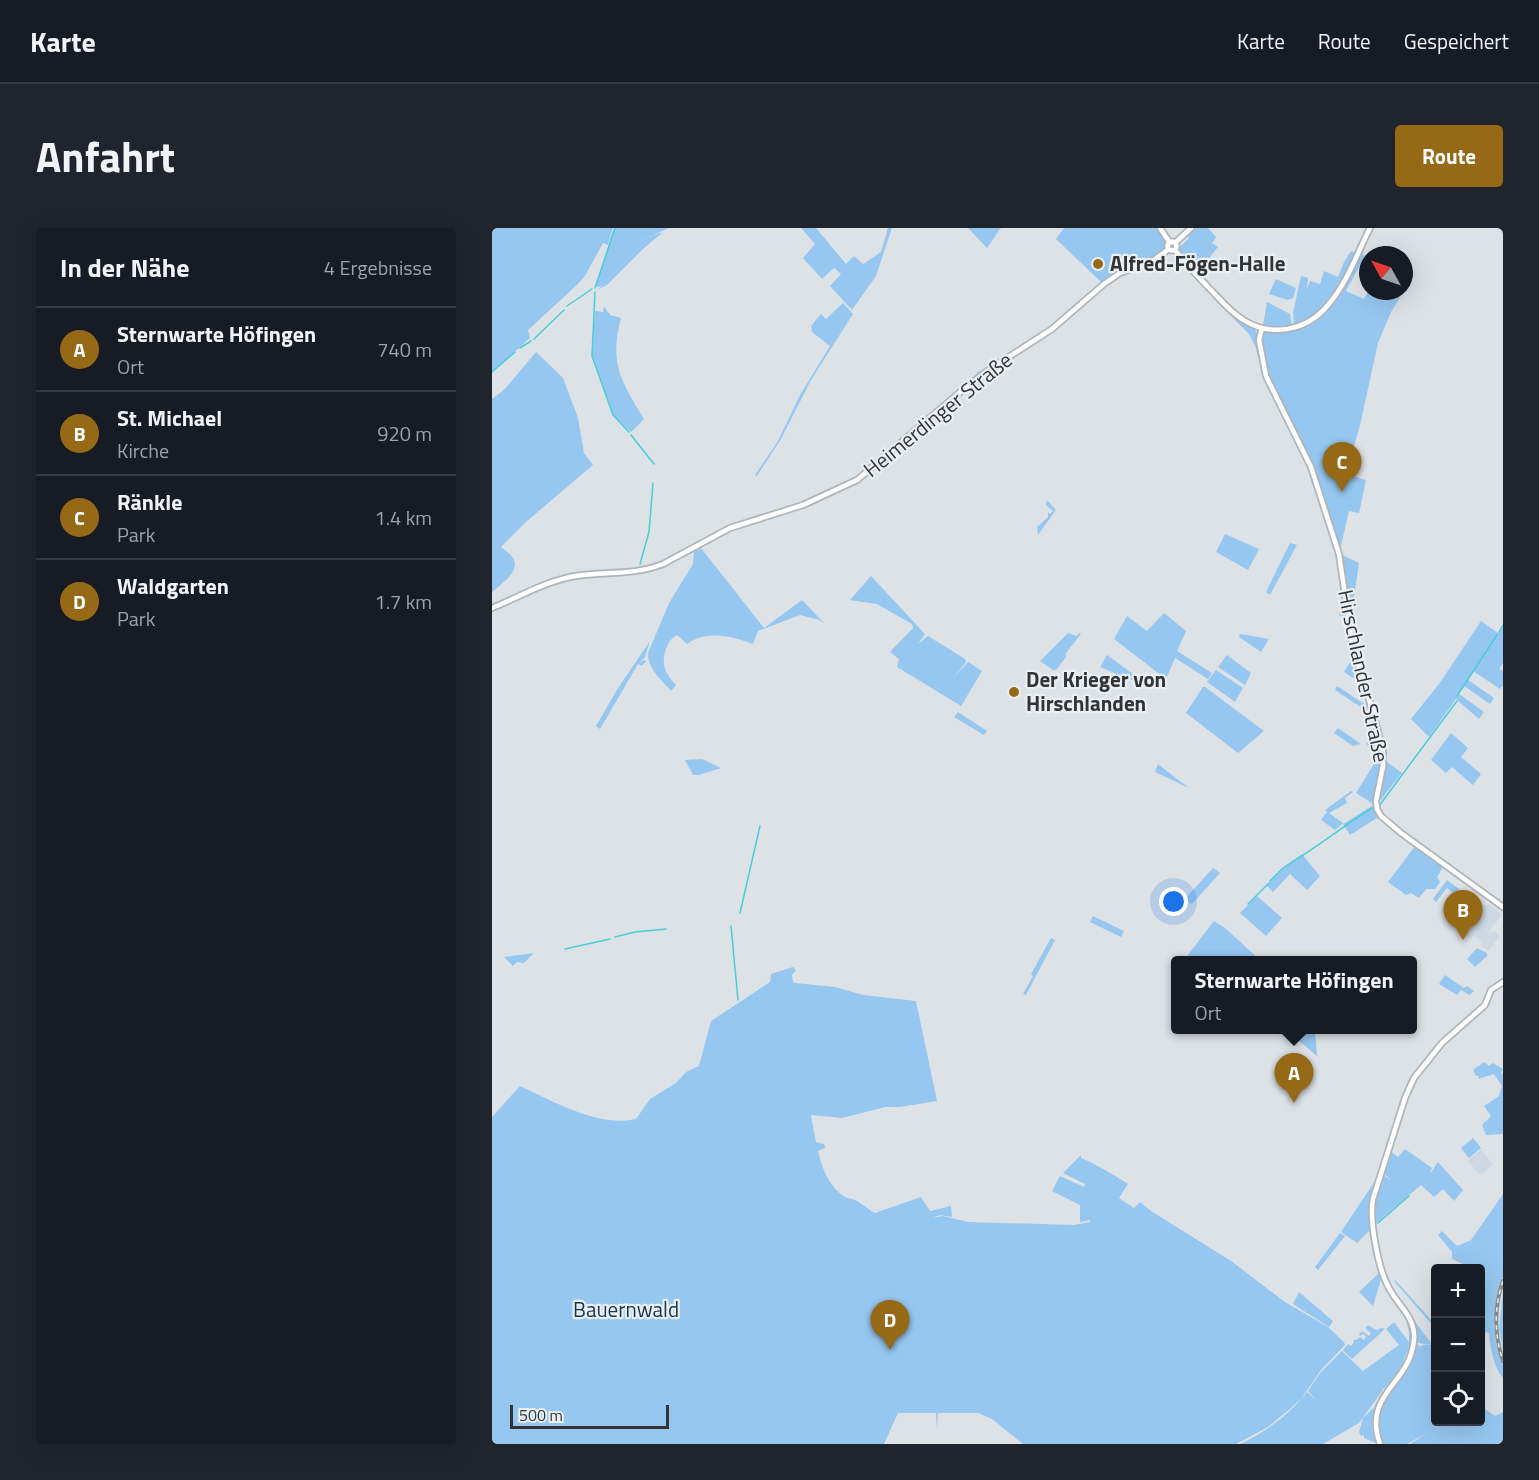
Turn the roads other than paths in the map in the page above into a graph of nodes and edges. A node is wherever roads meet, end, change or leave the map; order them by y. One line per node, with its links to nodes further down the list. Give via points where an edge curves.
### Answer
1 (1160, 228): 4 (main road)
2 (1191, 228): 4 (main road)
3 (1370, 228): 7 (main road, via 1333,299 1317,316 1293,328)
4 (1172, 243): 5 (main road, via 1168,246)
5 (1172, 249): 6 (main road, via 1232,312); 10 (main road, Heimerdinger Straße, via 1104,284 1052,329 969,384 857,480 803,506 736,525 663,564 638,572 563,579)
6 (1251, 324): 7 (main road); 8 (main road)
7 (1263, 329): 8 (main road); 9 (main road)
8 (1259, 335): 9 (main road)
9 (1260, 343): 11 (main road, Hirschlander Straße, via 1266,376 1311,467 1339,554 1352,642 1383,753 1378,811 1416,845)
10 (492, 608)
11 (1503, 907)
12 (1503, 982): 13 (main road, via 1491,990 1485,1005 1446,1039 1414,1078 1374,1198 1372,1216 1383,1274 1410,1318 1414,1337 1407,1362 1377,1409)
13 (1380, 1444)

